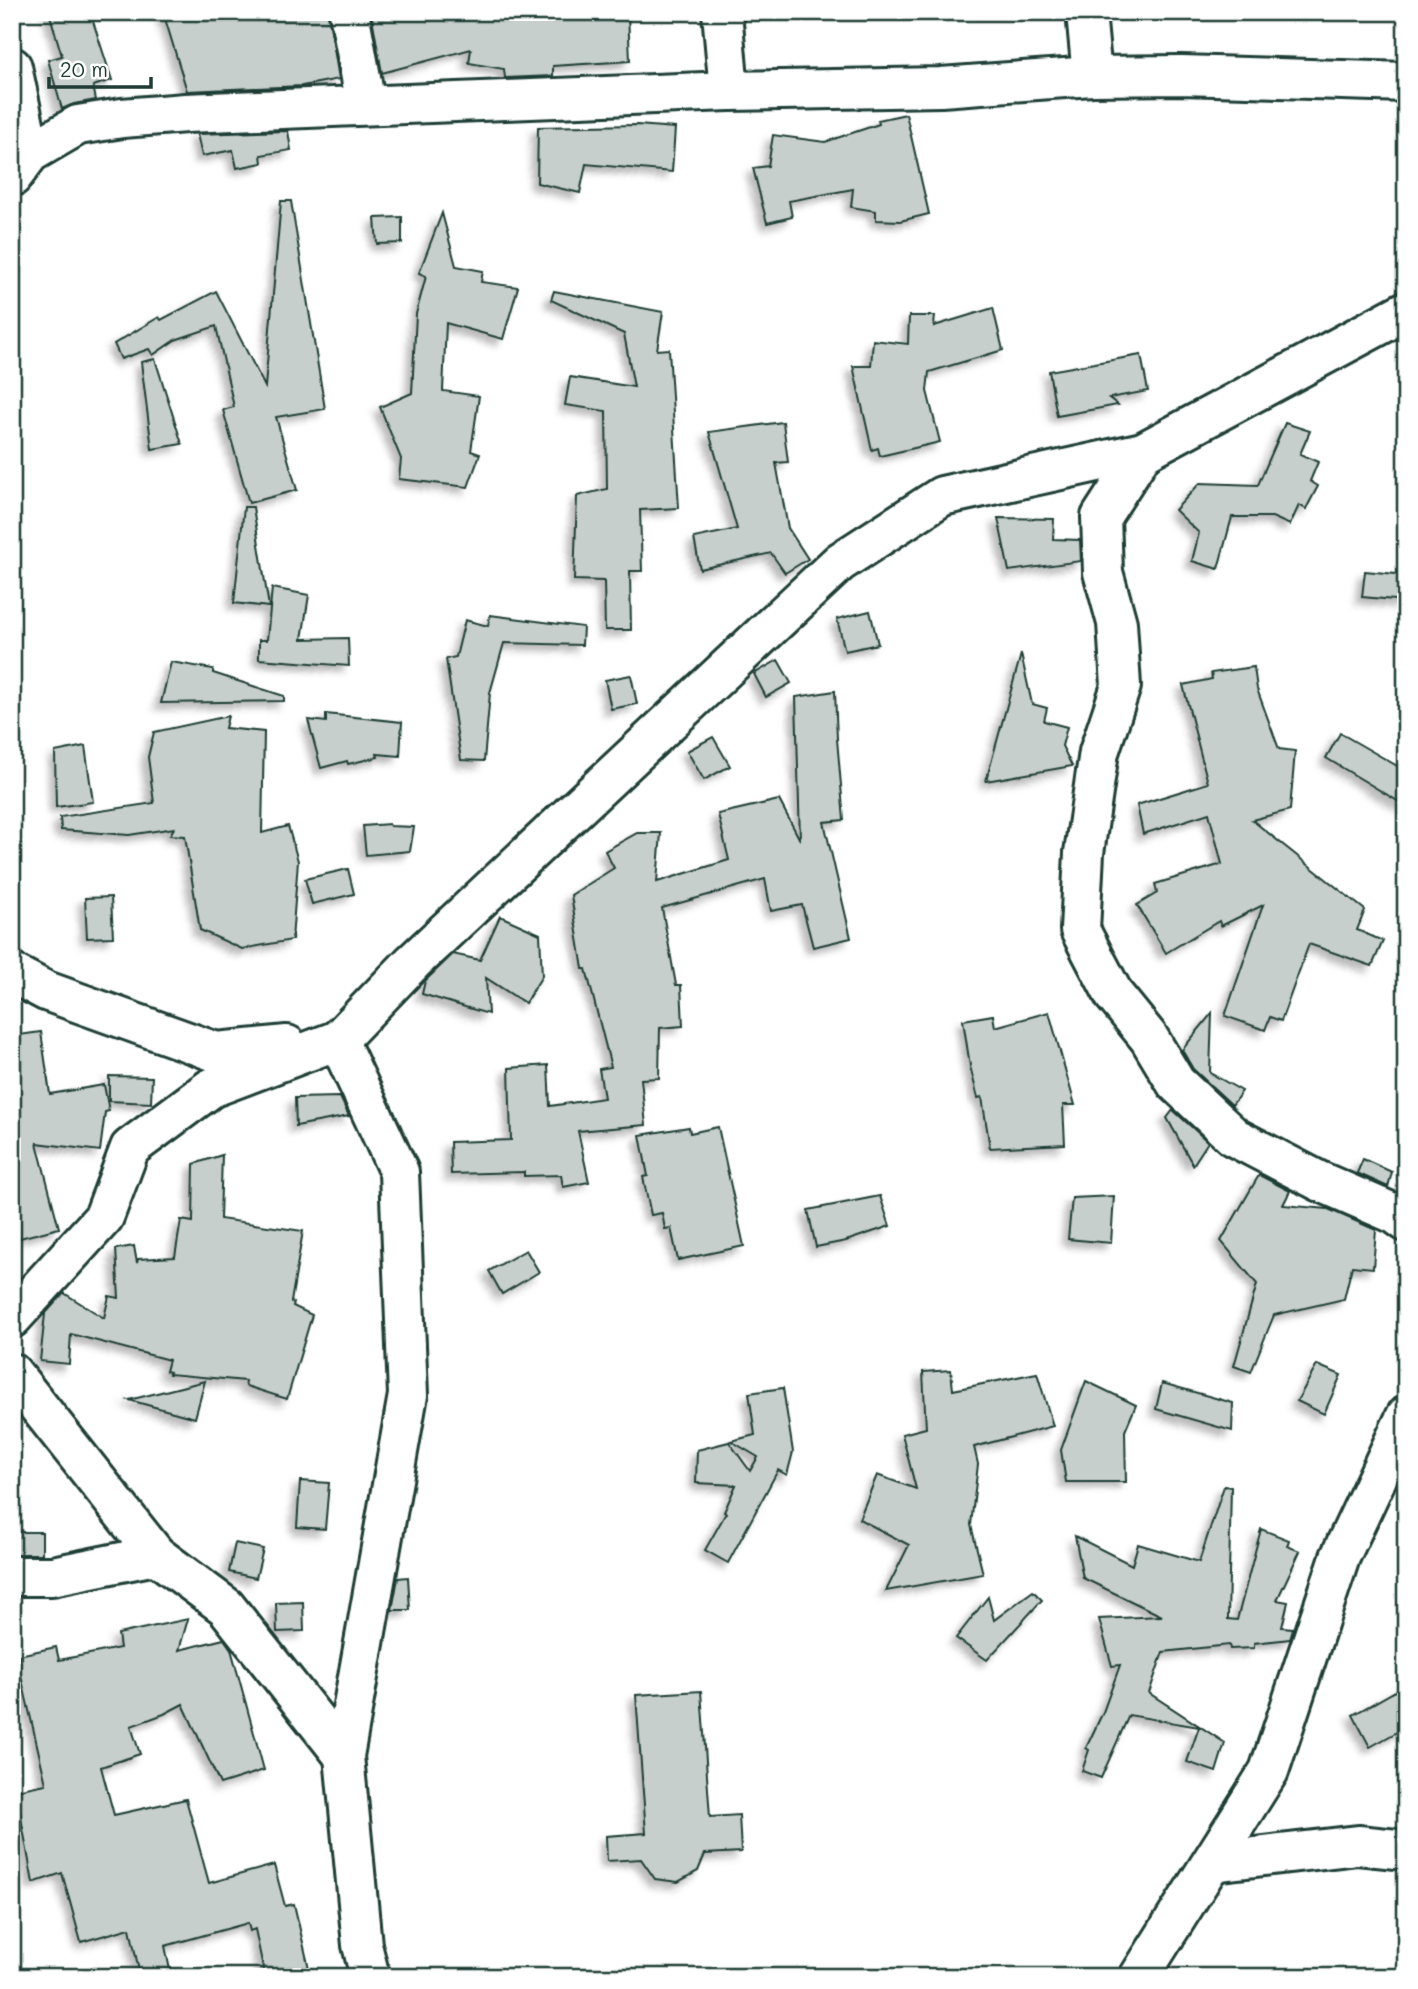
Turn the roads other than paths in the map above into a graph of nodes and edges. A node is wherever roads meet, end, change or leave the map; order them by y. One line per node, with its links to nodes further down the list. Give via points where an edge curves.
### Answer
1 (349, 12): 8 (street)
2 (722, 12): 7 (street)
3 (1086, 12): 5 (street)
4 (12, 67): 9 (street)
5 (1092, 76): 6 (street); 7 (street, via 941,87)
6 (1406, 82)
7 (729, 91): 8 (street)
8 (366, 105): 9 (street, via 121,118 78,125)
9 (21, 165)
10 (1406, 311): 11 (street)
11 (1143, 452): 13 (street, via 942,496 840,562 413,962); 14 (street, via 1101,517 1103,572 1117,623 1121,686 1099,752 1084,853 1080,930 1114,995 1149,1038 1176,1083 1234,1138)
12 (12, 973): 13 (street, via 46,991 216,1052)
13 (338, 1040): 15 (street, via 211,1088 130,1148 104,1217); 20 (street, via 399,1172 408,1395)
14 (1406, 1222)
15 (12, 1318)
16 (12, 1373): 18 (street)
17 (1406, 1416): 22 (street, via 1340,1558 1269,1771)
18 (156, 1555): 19 (street, via 52,1576); 20 (street, via 226,1607)
19 (12, 1576)
20 (344, 1756): 23 (street)
21 (1406, 1850): 22 (street, via 1358,1845)
22 (1212, 1862): 24 (street)
23 (360, 1966)
24 (1139, 1977)

